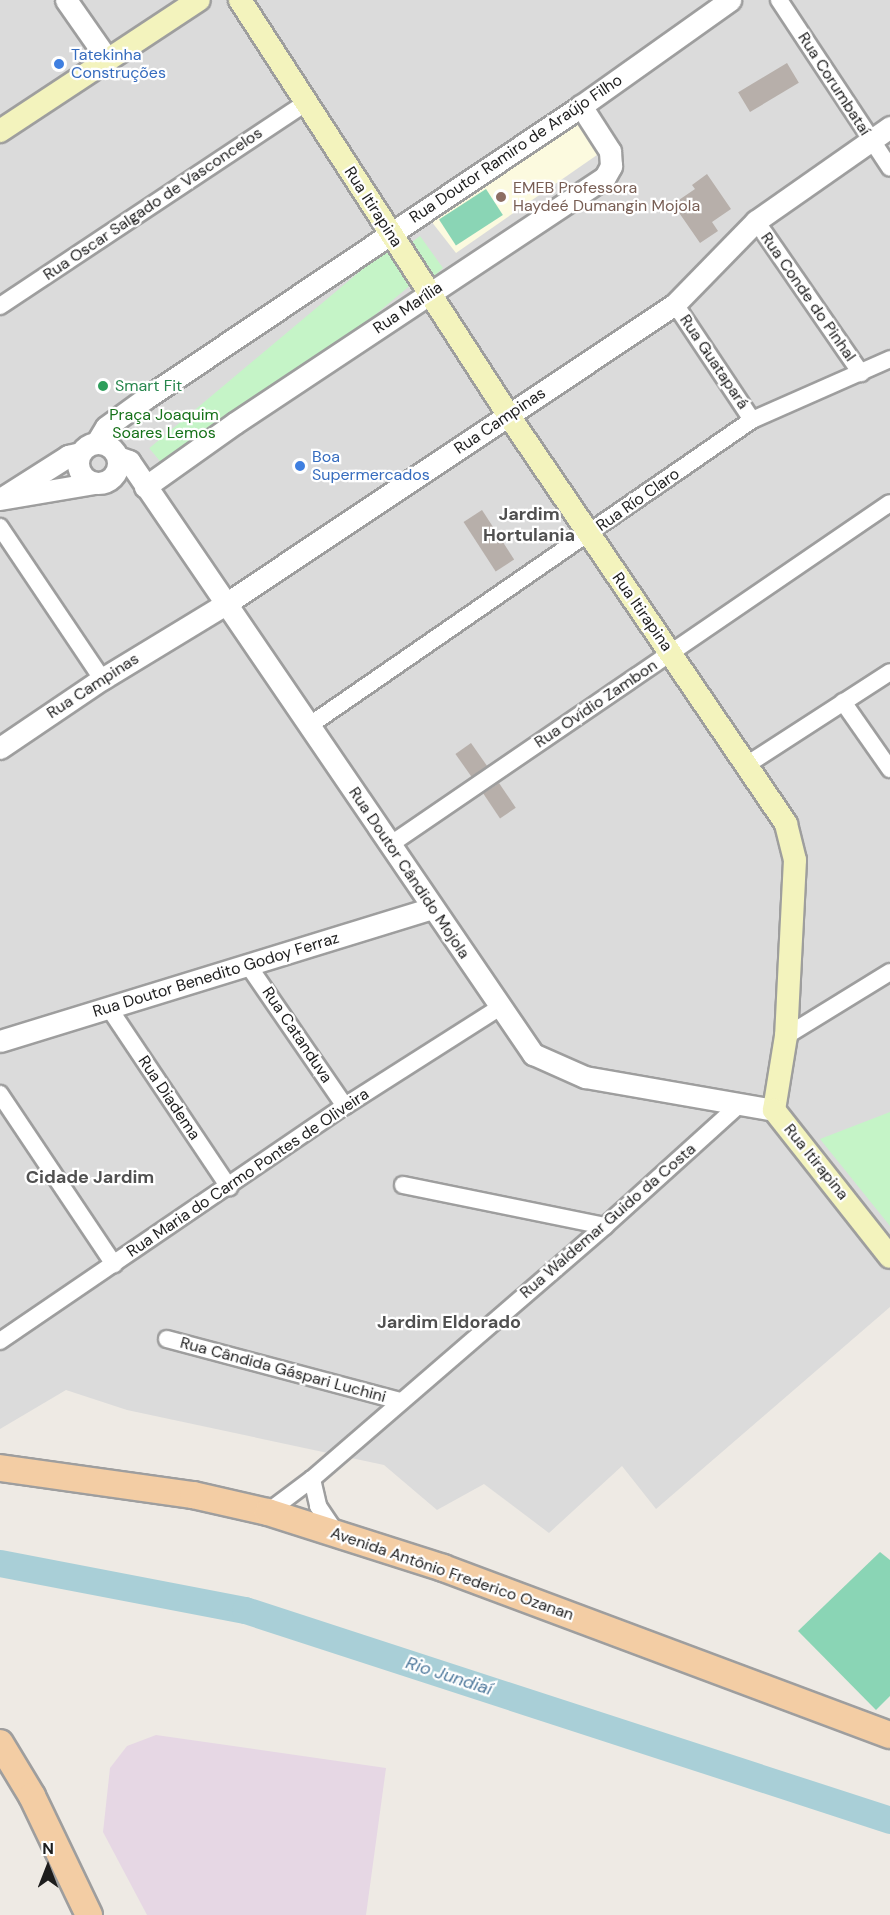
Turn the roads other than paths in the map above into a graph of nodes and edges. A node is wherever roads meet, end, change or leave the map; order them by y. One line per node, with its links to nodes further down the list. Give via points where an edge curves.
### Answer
1 (66, 0): 6 (street)
2 (199, 0): 6 (main road)
3 (240, 0): 7 (main road, Rua Itirapina)
4 (730, 0): 8 (street, Rua Doutor Ramiro de Araújo Filho)
5 (779, 0): 11 (street, Rua Corumbataí)
6 (108, 60): 10 (main road)
7 (305, 103): 14 (main road, Rua Itirapina); 17 (street, Rua Oscar Salgado de Vasconcelos)
8 (581, 106): 14 (street, Rua Doutor Ramiro de Araújo Filho); 15 (street, Rua Marília, via 610,151 611,166 605,177)
9 (890, 127): 11 (street, Rua Campinas)
10 (0, 131)
11 (871, 140): 12 (street, Rua Corumbataí); 13 (street, Rua Campinas)
12 (890, 168)
13 (756, 221): 16 (street, Rua Campinas); 19 (street, Rua Conde do Pinhal)
14 (390, 235): 15 (main road, Rua Itirapina); 22 (street, Rua Doutor Ramiro de Araújo Filho, via 146,398 106,427)
15 (429, 294): 20 (main road, Rua Itirapina); 25 (street, Rua Marília)
16 (675, 304): 20 (street, Rua Campinas); 21 (street, Rua Guatapará)
17 (0, 306)
18 (890, 358): 19 (street, Rua Río Claro)
19 (861, 373): 21 (street, Rua Río Claro)
20 (509, 416): 29 (main road, Rua Itirapina); 30 (street, Rua Campinas)
21 (752, 420): 29 (street, Rua Río Claro)
22 (88, 448): 23 (street, Rua Doutor Cândido Mojola, via 114,449); 24 (street, via 80,471); 26 (street, via 68,456)
23 (118, 457): 24 (street, via 118,468); 25 (street, Rua Doutor Cândido Mojola, via 129,461)
24 (101, 482): 25 (street); 26 (street)
25 (145, 488): 30 (street, Rua Doutor Cândido Mojola)
26 (1, 498)
27 (890, 503): 31 (street, Rua Ovídio Zambon)
28 (0, 527): 33 (street)
29 (589, 534): 31 (main road, Rua Itirapina); 35 (street, Rua Río Claro)
30 (227, 603): 33 (street, Rua Campinas); 35 (street, Rua Doutor Cândido Mojola)
31 (670, 653): 37 (main road, Rua Itirapina); 39 (street, Rua Ovídio Zambon)
32 (890, 672): 34 (street)
33 (102, 679): 36 (street, Rua Campinas)
34 (843, 702): 37 (street); 38 (street)
35 (310, 725): 39 (street, Rua Doutor Cândido Mojola)
36 (0, 748)
37 (748, 765): 45 (main road, Rua Itirapina, via 786,824 795,860)
38 (890, 770)
39 (391, 844): 40 (street, Rua Doutor Cândido Mojola)
40 (432, 908): 41 (street, Rua Doutor Benedito Godoy Ferraz); 44 (street, Rua Doutor Cândido Mojola)
41 (248, 965): 43 (street, Rua Doutor Benedito Godoy Ferraz); 49 (street, Rua Catanduva)
42 (890, 972): 45 (street)
43 (109, 1008): 46 (street, Rua Doutor Benedito Godoy Ferraz); 52 (street, Rua Diadema)
44 (498, 1008): 48 (street, Rua Doutor Cândido Mojola, via 532,1054 569,1072); 49 (street, Rua Maria do Carmo Pontes de Oliveira)
45 (786, 1036): 50 (main road, Rua Itirapina)
46 (0, 1041)
47 (0, 1094): 55 (street)
48 (740, 1104): 50 (street, Rua Doutor Cândido Mojola); 53 (street, Rua Waldemar Guido da Costa)
49 (345, 1106): 52 (street, Rua Maria do Carmo Pontes de Oliveira)
50 (774, 1110): 54 (main road, Rua Itirapina)
51 (403, 1185): 53 (street)
52 (229, 1187): 55 (street, Rua Maria do Carmo Pontes de Oliveira)
53 (604, 1226): 58 (street, Rua Waldemar Guido da Costa)
54 (890, 1257)
55 (114, 1264): 57 (street, Rua Maria do Carmo Pontes de Oliveira)
56 (167, 1339): 58 (street, Rua Cândida Gáspari Luchini, via 361,1387)
57 (0, 1340)
58 (400, 1401): 60 (street, Rua Waldemar Guido da Costa)
59 (0, 1468): 61 (main road, Avenida Antônio Frederico Ozanan, via 193,1495)
60 (312, 1479): 61 (street, Rua Waldemar Guido da Costa); 62 (street, via 318,1506)
61 (268, 1512): 62 (main road, Avenida Antônio Frederico Ozanan)
62 (339, 1535): 63 (main road, Avenida Antônio Frederico Ozanan, via 465,1575)
63 (890, 1735)
64 (0, 1743): 65 (main road, via 32,1796)
65 (89, 1915)

